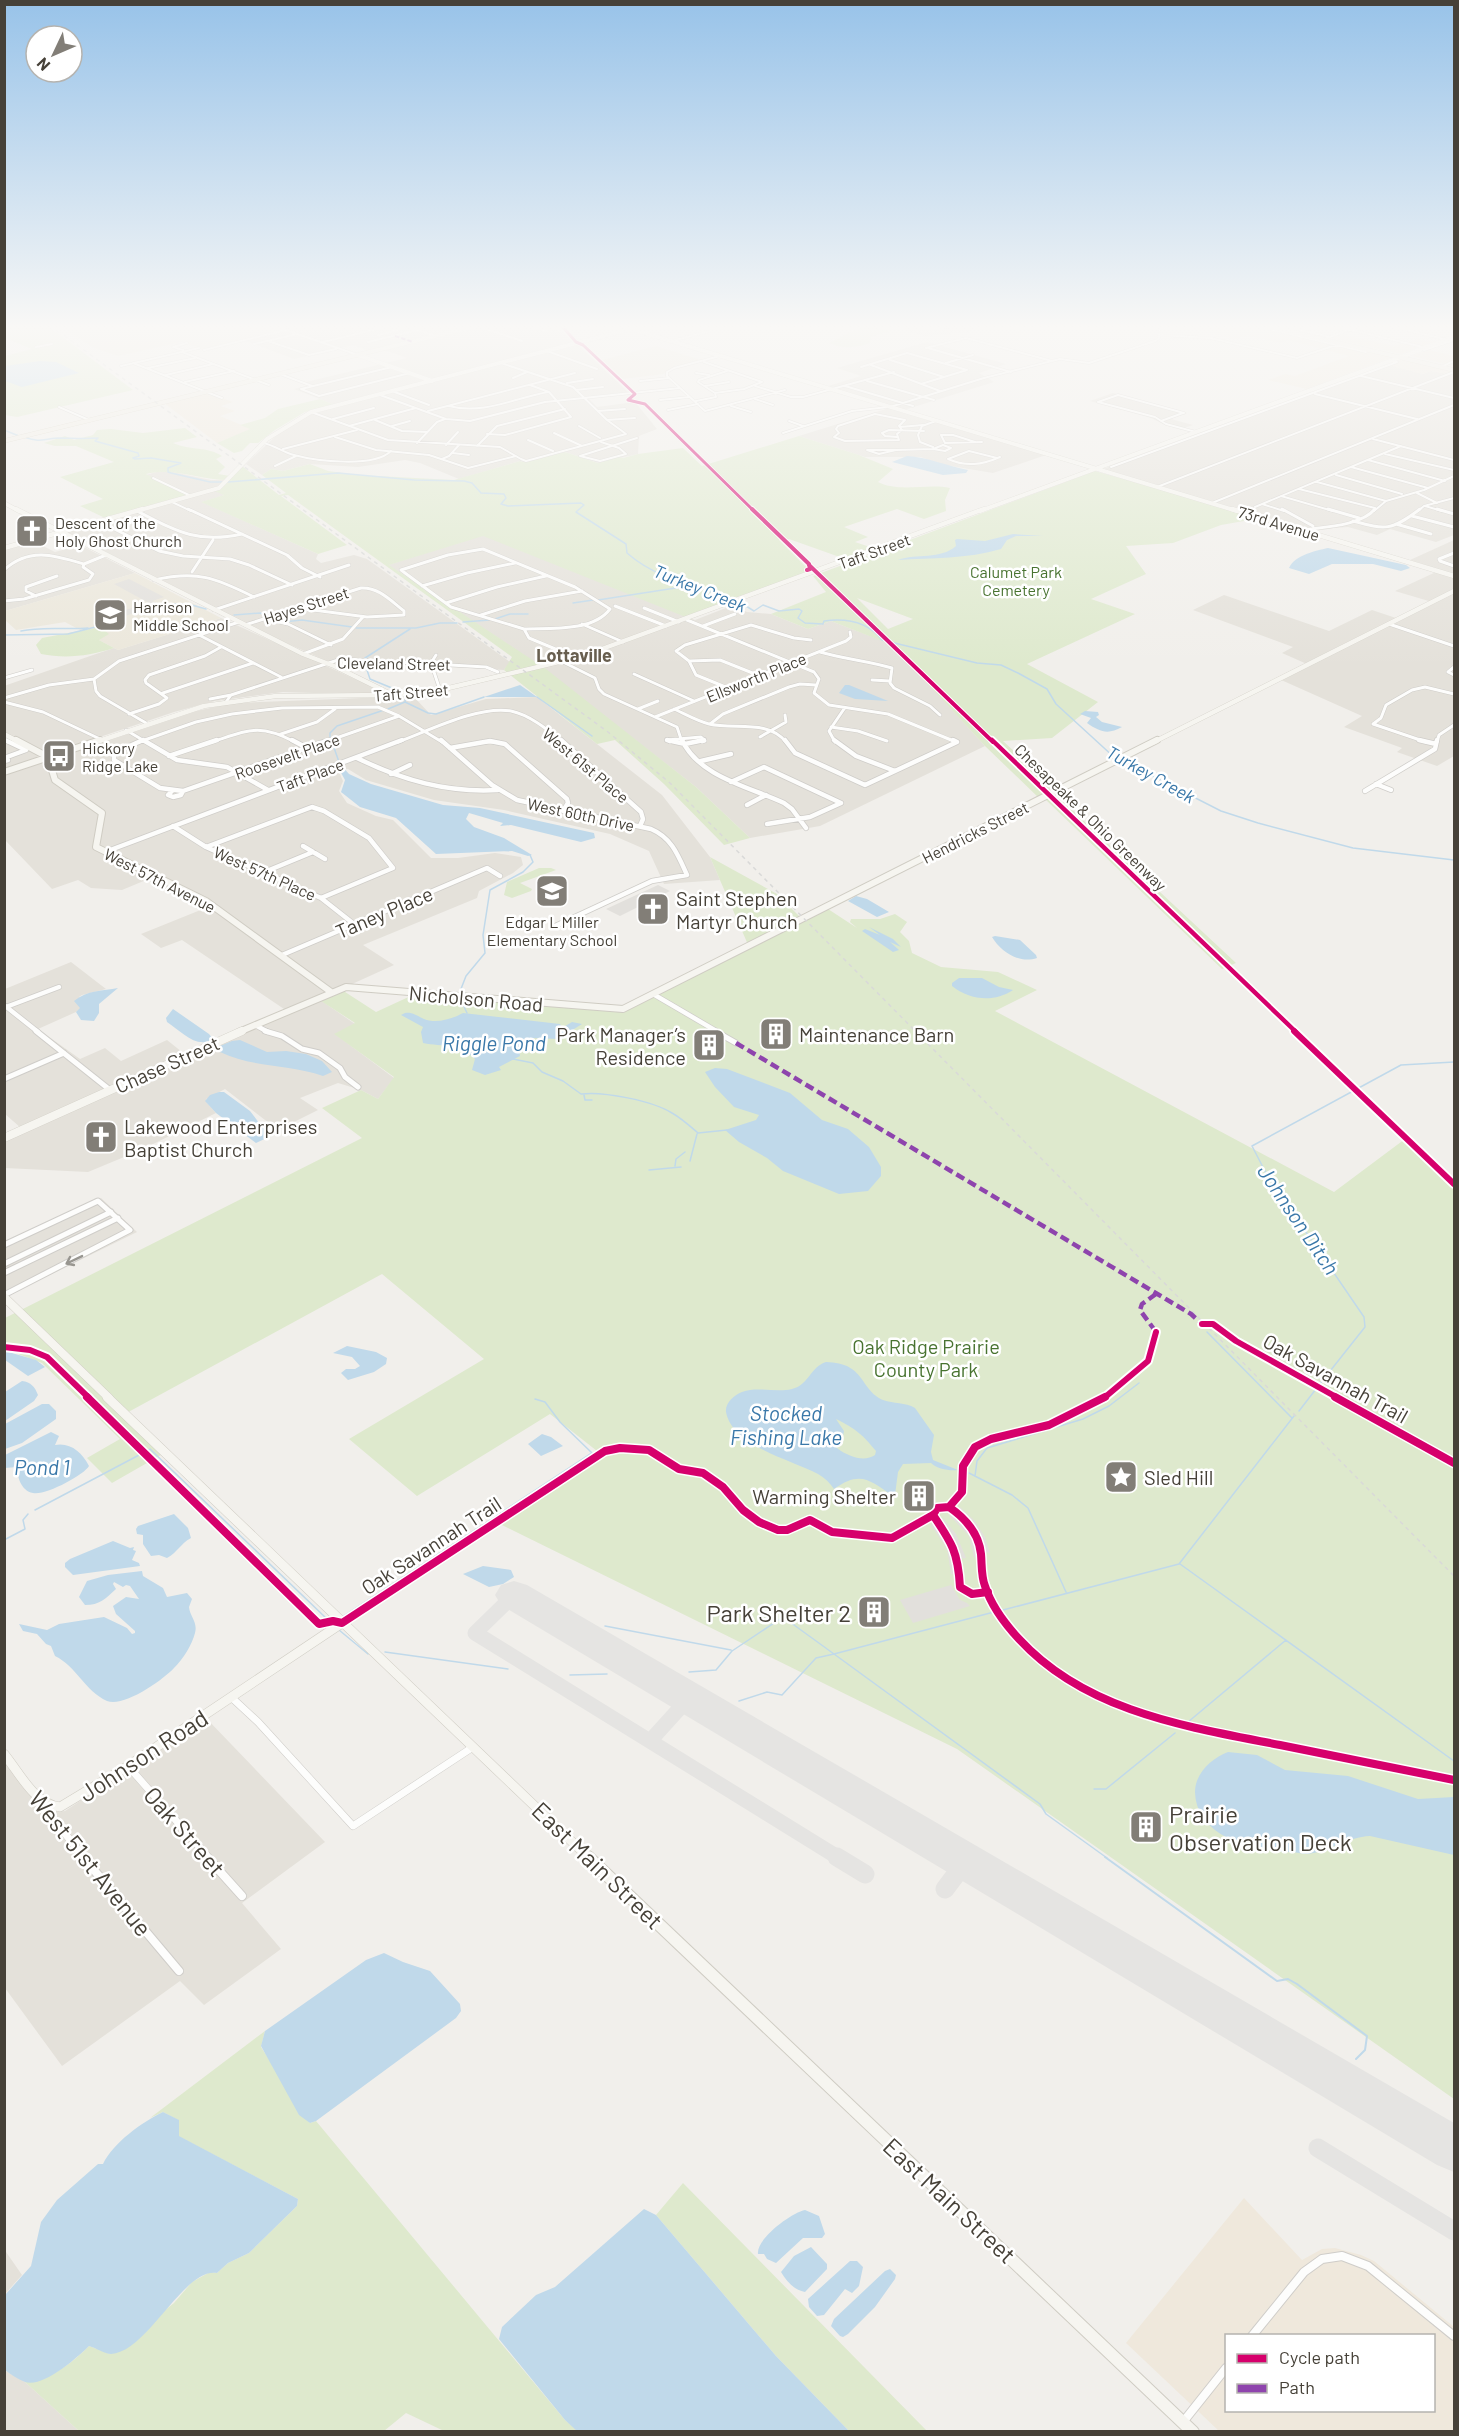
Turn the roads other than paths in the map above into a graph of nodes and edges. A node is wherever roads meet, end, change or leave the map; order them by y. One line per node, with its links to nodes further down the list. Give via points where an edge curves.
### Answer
1 (267, 440): 28 (street)
2 (321, 440): 40 (street)
3 (343, 440): 42 (street)
4 (388, 440): 29 (street)
5 (420, 440): 29 (street)
6 (452, 440): 32 (street)
7 (482, 440): 35 (street)
8 (528, 440): 43 (street)
9 (568, 440): 30 (street)
10 (597, 440): 30 (street)
11 (598, 440): 36 (street)
12 (601, 440): 34 (street)
13 (631, 440): 34 (street)
14 (838, 440): 15 (street)
15 (899, 440)
16 (919, 440): 38 (street)
17 (925, 440): 38 (street)
18 (941, 440): 31 (street)
19 (968, 440): 26 (street)
20 (997, 440): 59 (street, 73rd Avenue)
21 (1175, 440): 44 (street, Taft Street)
22 (1186, 440): 48 (street)
23 (1279, 440): 66 (street)
24 (1369, 440): 79 (street)
25 (1374, 440): 37 (street)
26 (975, 442): 27 (street); 31 (street)
27 (982, 442)
28 (262, 443): 40 (street); 71 (street, via 227,482)
29 (417, 443): 32 (street)
30 (577, 444): 36 (street); 43 (street)
31 (945, 444): 38 (street); 41 (street, via 951,447)
32 (447, 445): 33 (street)
33 (459, 445): 35 (street); 45 (street)
34 (610, 445): 34 (street, via 626,454 600,461 580,456)
35 (477, 446): 51 (street, via 500,447)
36 (582, 446): 53 (street)
37 (1401, 446): 46 (street); 55 (street)
38 (934, 447): 39 (street); 41 (street)
39 (898, 448): 39 (street, via 871,449 867,450 879,454)
40 (283, 450): 50 (street)
41 (948, 450): 47 (street)
42 (391, 452): 50 (street, via 375,460); 52 (street)
43 (553, 452): 53 (street)
44 (1141, 452): 48 (street); 56 (street, Taft Street)
45 (453, 453): 49 (street); 52 (street)
46 (1384, 453): 54 (street); 60 (street)
47 (958, 454): 47 (street, via 974,452 998,458 979,466 948,459)
48 (1147, 454): 56 (street)
49 (469, 455)
50 (296, 456): 57 (street)
51 (516, 456): 52 (street, via 468,468); 53 (street)
52 (442, 459)
53 (521, 459)
54 (1368, 460): 58 (street); 64 (street)
55 (1455, 460)
56 (1112, 465): 59 (street, Taft Street)
57 (275, 466)
58 (1352, 467): 61 (street); 67 (street)
59 (1097, 469): 66 (street, 73rd Avenue); 132 (street, Taft Street)
60 (1455, 470)
61 (1334, 474): 65 (street); 70 (street)
62 (1455, 476): 64 (street)
63 (153, 478): 71 (street)
64 (1446, 481): 67 (street)
65 (1317, 482): 68 (street); 75 (street)
66 (1157, 487): 79 (street, 73rd Avenue)
67 (1429, 488): 69 (street)
68 (1299, 489): 72 (street); 84 (street)
69 (1416, 492): 70 (street); 80 (street)
70 (1403, 494): 75 (street)
71 (191, 496): 76 (street)
72 (1281, 496): 81 (street); 88 (street)
73 (1455, 498): 74 (street)
74 (1448, 500): 77 (street); 80 (street)
75 (1386, 501): 84 (street)
76 (172, 502): 85 (street); 96 (street)
77 (1455, 502)
78 (4, 503): 95 (street)
79 (1212, 503): 94 (street, 73rd Avenue)
80 (1437, 503): 82 (street)
81 (1262, 504): 83 (street); 92 (street)
82 (1424, 506): 86 (street); 87 (street)
83 (1255, 507)
84 (1375, 508): 88 (street)
85 (137, 511): 90 (street); 98 (street, via 187,536)
86 (1455, 514)
87 (1412, 516): 91 (street); 93 (street)
88 (1359, 518): 89 (street)
89 (1353, 521): 91 (street, via 1382,529); 92 (street)
90 (100, 522): 95 (street); 102 (street, via 159,551)
91 (1396, 524): 97 (street)
92 (1314, 526): 94 (street)
93 (1455, 527)
94 (1304, 530): 111 (street, 73rd Avenue)
95 (62, 532): 99 (street); 101 (street)
96 (242, 534): 98 (street); 112 (street, via 287,555)
97 (1431, 534)
98 (213, 540): 102 (street)
99 (4, 548)
100 (1455, 552): 106 (street, via 1439,559)
101 (106, 555): 104 (street); 113 (street)
102 (202, 557): 108 (street); 114 (street, via 241,562)
103 (515, 563): 110 (street); 115 (street); 115 (street, via 480,549 401,570)
104 (84, 564): 107 (street, via 33,554 16,559); 118 (street, via 92,578)
105 (349, 565): 112 (street)
106 (1455, 566)
107 (4, 570)
108 (192, 573): 113 (street); 119 (street, via 209,575)
109 (57, 576): 118 (street, via 26,587)
110 (547, 576): 116 (street); 121 (street)
111 (1455, 576)
112 (320, 577): 114 (street)
113 (154, 580): 126 (street)
114 (292, 585): 119 (street)
115 (422, 586): 121 (street)
116 (583, 591): 129 (street, via 525,601); 136 (street, via 610,609 608,615)
117 (1455, 591): 135 (street, Hendricks Street)
118 (36, 596): 120 (street)
119 (254, 597): 126 (street)
120 (6, 601): 122 (street)
121 (446, 603): 129 (street)
122 (4, 606)
123 (615, 606): 138 (street)
124 (298, 608): 128 (street, Hayes Street, via 368,587 404,611); 130 (street); 131 (street, Hayes Street)
125 (644, 608): 133 (street)
126 (214, 610): 134 (street)
127 (735, 614): 137 (street)
128 (404, 615): 130 (street)
129 (481, 615): 139 (street)
130 (363, 617): 145 (street, via 343,639)
131 (265, 618): 134 (street, Hayes Street); 145 (street, via 288,624)
132 (687, 620): 133 (street, Taft Street); 137 (street)
133 (680, 622): 138 (street, Taft Street)
134 (242, 624): 142 (street, Hayes Street); 149 (street)
135 (1389, 624): 146 (street); 262 (street, Hendricks Street)
136 (580, 625): 139 (street); 144 (street)
137 (703, 626): 141 (street)
138 (668, 627): 144 (street, Taft Street)
139 (524, 629): 152 (street, via 529,638)
140 (850, 632): 148 (street, Ellsworth Place, via 850,639)
141 (723, 634): 143 (street, via 751,625); 154 (street, via 676,651); 160 (street)
142 (199, 635): 147 (street); 171 (street, Hayes Street, via 119,661)
143 (811, 640)
144 (622, 644): 152 (street, Taft Street)
145 (331, 645): 149 (street)
146 (1455, 646)
147 (221, 647): 157 (street); 170 (street)
148 (820, 652): 153 (street); 160 (street, Ellsworth Place)
149 (303, 654): 158 (street)
150 (874, 654): 156 (street)
151 (436, 655): 159 (street)
152 (577, 658): 155 (street, Taft Street)
153 (846, 660): 156 (street); 161 (street)
154 (689, 661): 166 (street, via 720,660); 176 (street, via 696,675)
155 (563, 662): 178 (street, Taft Street); 192 (street, via 595,678 601,692)
156 (872, 662): 173 (street, via 892,668)
157 (253, 663): 168 (street); 180 (street)
158 (327, 663): 159 (street, Cleveland Street, via 340,659); 168 (street, Cleveland Street); 177 (street)
159 (431, 663): 164 (street, Cleveland Street, via 486,667); 178 (street)
160 (792, 663): 166 (street, Ellsworth Place); 174 (street, via 819,676)
161 (840, 666)
162 (1455, 667): 167 (street, via 1448,672)
163 (32, 670): 169 (street)
164 (498, 672)
165 (634, 674): 189 (street)
166 (760, 675): 176 (street, Ellsworth Place)
167 (1455, 675)
168 (281, 677): 183 (street, Cleveland Street)
169 (4, 678)
170 (146, 678): 180 (street, via 146,683)
171 (94, 680): 187 (street, via 49,685); 196 (street, via 100,696)
172 (872, 680): 173 (street)
173 (890, 681): 181 (street)
174 (816, 685): 194 (street, via 814,693 826,703); 202 (street, via 792,686 723,714)
175 (1422, 686): 182 (street); 203 (street, via 1386,705 1381,718)
176 (728, 688): 189 (street, Ellsworth Place)
177 (382, 689): 184 (street); 185 (street)
178 (440, 690): 184 (street, Taft Street)
179 (912, 692): 181 (street)
180 (163, 693): 196 (street, via 167,698 159,704)
181 (906, 694): 199 (street, via 930,705)
182 (1455, 694)
183 (231, 695): 186 (street, Cleveland Street); 190 (street)
184 (394, 695): 185 (street, Taft Street)
185 (376, 696): 190 (street, Taft Street, via 293,695)
186 (210, 699)
187 (4, 700): 213 (street, via 43,712)
188 (658, 701): 192 (street)
189 (694, 701): 193 (street, Ellsworth Place)
190 (226, 702): 201 (street, Taft Street)
191 (334, 709): 198 (street, West 60th Drive, via 371,706); 210 (street, via 321,720); 215 (street, via 282,708 232,714)
192 (638, 709): 200 (street)
193 (674, 709): 200 (street, Ellsworth Place); 202 (street)
194 (844, 709): 205 (street); 229 (street, via 889,714 957,742)
195 (517, 712): 207 (street, Taft Place, via 481,712); 246 (street, West 61st Place, via 531,718 602,774 640,812)
196 (129, 714): 201 (street)
197 (785, 715): 208 (street, via 786,722)
198 (399, 716): 207 (street, West 60th Drive); 219 (street, Roosevelt Place)
199 (940, 716)
200 (655, 717): 212 (street, via 677,727)
201 (146, 723): 206 (street)
202 (709, 724): 208 (street)
203 (1373, 724): 218 (street)
204 (1455, 725): 218 (street, via 1439,735)
205 (831, 727): 216 (street); 229 (street, via 829,735 836,745)
206 (126, 730): 213 (street); 215 (street)
207 (428, 731): 220 (street, West 60th Drive); 225 (street, Taft Place)
208 (773, 731): 211 (street); 229 (street, via 795,753 865,785)
209 (4, 734): 223 (street)
210 (281, 734): 219 (street); 222 (street, via 248,730)
211 (760, 737)
212 (679, 738): 217 (street); 217 (street, via 667,740); 217 (street, via 705,739)
213 (100, 739): 223 (street)
214 (4, 740): 226 (street, via 26,750)
215 (143, 740): 222 (street); 224 (street, via 121,748)
216 (887, 741)
217 (681, 743): 227 (street)
218 (1436, 744): 234 (street, via 1432,751)
219 (307, 748): 231 (street, Roosevelt Place)
220 (450, 748): 236 (street, West 60th Drive); 242 (street, via 490,741 505,744 568,801)
221 (731, 754): 227 (street)
222 (169, 756): 231 (street)
223 (48, 757): 230 (street); 250 (street, West 57th Avenue, via 55,780 102,813 103,822 95,842)
224 (113, 757): 238 (street, via 160,788)
225 (357, 758): 232 (street); 235 (street, Taft Place)
226 (4, 761)
227 (701, 761): 233 (street)
228 (410, 765): 232 (street)
229 (895, 771)
230 (4, 772)
231 (238, 773): 235 (street); 238 (street, Roosevelt Place, via 183,791 181,795 168,795)
232 (391, 774): 236 (street, via 460,791)
233 (731, 782): 240 (street); 243 (street, via 764,767 842,803)
234 (1376, 784): 237 (street); 239 (street)
235 (268, 790): 245 (street, Taft Place)
236 (498, 790): 242 (street, West 60th Drive, via 524,803)
237 (1391, 790)
238 (173, 791)
239 (1365, 791)
240 (766, 795): 241 (street); 243 (street, via 784,803)
241 (747, 806)
242 (563, 811): 246 (street, West 60th Drive)
243 (799, 819): 244 (street); 247 (street)
244 (767, 824)
245 (173, 826): 249 (street, West 57th Place); 250 (street, Taft Place)
246 (640, 826): 254 (street, West 60th Drive, via 660,832 672,841)
247 (806, 828)
248 (303, 846): 251 (street)
249 (206, 847): 253 (street, West 57th Place); 256 (street, via 312,807 324,811 369,838 393,868)
250 (105, 852): 259 (street, West 57th Avenue, via 206,901)
251 (313, 852): 252 (street); 253 (street)
252 (325, 859)
253 (262, 873): 256 (street, West 57th Place)
254 (687, 875): 258 (street, via 652,881)
255 (500, 876): 257 (street, Taney Place, via 487,868)
256 (321, 898): 257 (street, West 57th Place)
257 (354, 924): 259 (street, Taney Place)
258 (553, 927)
259 (282, 955): 261 (street, West 57th Avenue)
260 (59, 987): 263 (street)
261 (331, 992): 264 (street, Nicholson Road, via 362,987); 265 (street, Chase Street)
262 (653, 994): 264 (street, Hendricks Street); 266 (street)
263 (5, 1007): 267 (street)
264 (623, 1009)
265 (255, 1025): 269 (street, via 302,1049 319,1053); 270 (street, Chase Street)
266 (736, 1043)
267 (64, 1053): 268 (street); 270 (street)
268 (5, 1078)
269 (358, 1087)
270 (110, 1090): 271 (street, Chase Street)
271 (4, 1138)
272 (111, 1212): 273 (street); 274 (street, via 98,1201); 275 (street)
273 (118, 1218): 276 (street); 277 (street, one-way to 277, via 130,1228 126,1234)
274 (4, 1245)
275 (4, 1264)
276 (4, 1273)
277 (4, 1296): 278 (street, East Main Street)
278 (342, 1623): 279 (street, Johnson Road); 280 (street, East Main Street)
279 (231, 1697): 280 (street, via 352,1826); 282 (street, Johnson Road)
280 (473, 1747): 289 (street, East Main Street)
281 (4, 1754): 283 (street, West 51st Avenue, via 43,1802)
282 (128, 1766): 283 (street, Johnson Road, via 69,1804); 284 (street, Oak Street)
283 (53, 1808): 285 (street, West 51st Avenue, via 52,1818)
284 (242, 1896)
285 (179, 1971)
286 (1254, 2334): 287 (street, via 1306,2268 1323,2258 1337,2256 1368,2266)
287 (1455, 2336)
288 (1225, 2370): 289 (street)
289 (1183, 2422): 290 (street, East Main Street)
290 (1193, 2432)

